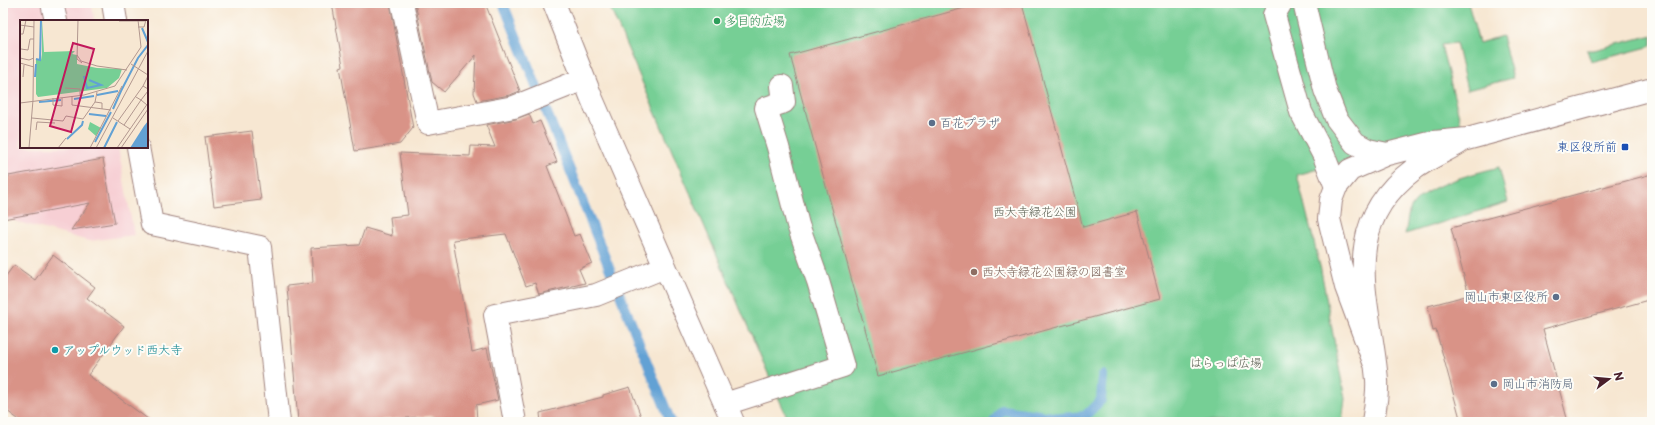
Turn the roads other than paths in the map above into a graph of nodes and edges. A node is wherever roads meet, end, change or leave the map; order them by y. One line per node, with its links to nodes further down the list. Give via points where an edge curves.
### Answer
1 (52, 3): 7 (street)
2 (113, 3): 8 (street)
3 (402, 3): 9 (street, via 428,124 514,107)
4 (554, 3): 9 (street)
5 (1281, 3): 15 (street, via 1274,15 1297,98 1301,112)
6 (1304, 3): 14 (street, via 1325,90 1336,118 1355,143 1368,150)
7 (56, 20)
8 (116, 20)
9 (584, 79): 19 (street)
10 (782, 86): 21 (street, via 784,102 766,108 798,225 844,366)
11 (1652, 89): 12 (street)
12 (1467, 139): 14 (street, via 1434,142); 16 (street)
13 (138, 148): 22 (street, via 152,224 260,247)
14 (1387, 154): 17 (street)
15 (1324, 156): 17 (street); 18 (street)
16 (1415, 169): 17 (street, via 1396,167 1366,173); 20 (street, via 1396,185 1381,204 1366,236 1364,277)
17 (1350, 170): 18 (street)
18 (1336, 187): 20 (street, via 1330,200 1329,219 1346,287)
19 (665, 267): 21 (street); 23 (street, via 596,295 495,315)
20 (1374, 362): 24 (street, via 1376,400)
21 (729, 413)
22 (279, 422)
23 (515, 422)
24 (1373, 422)

